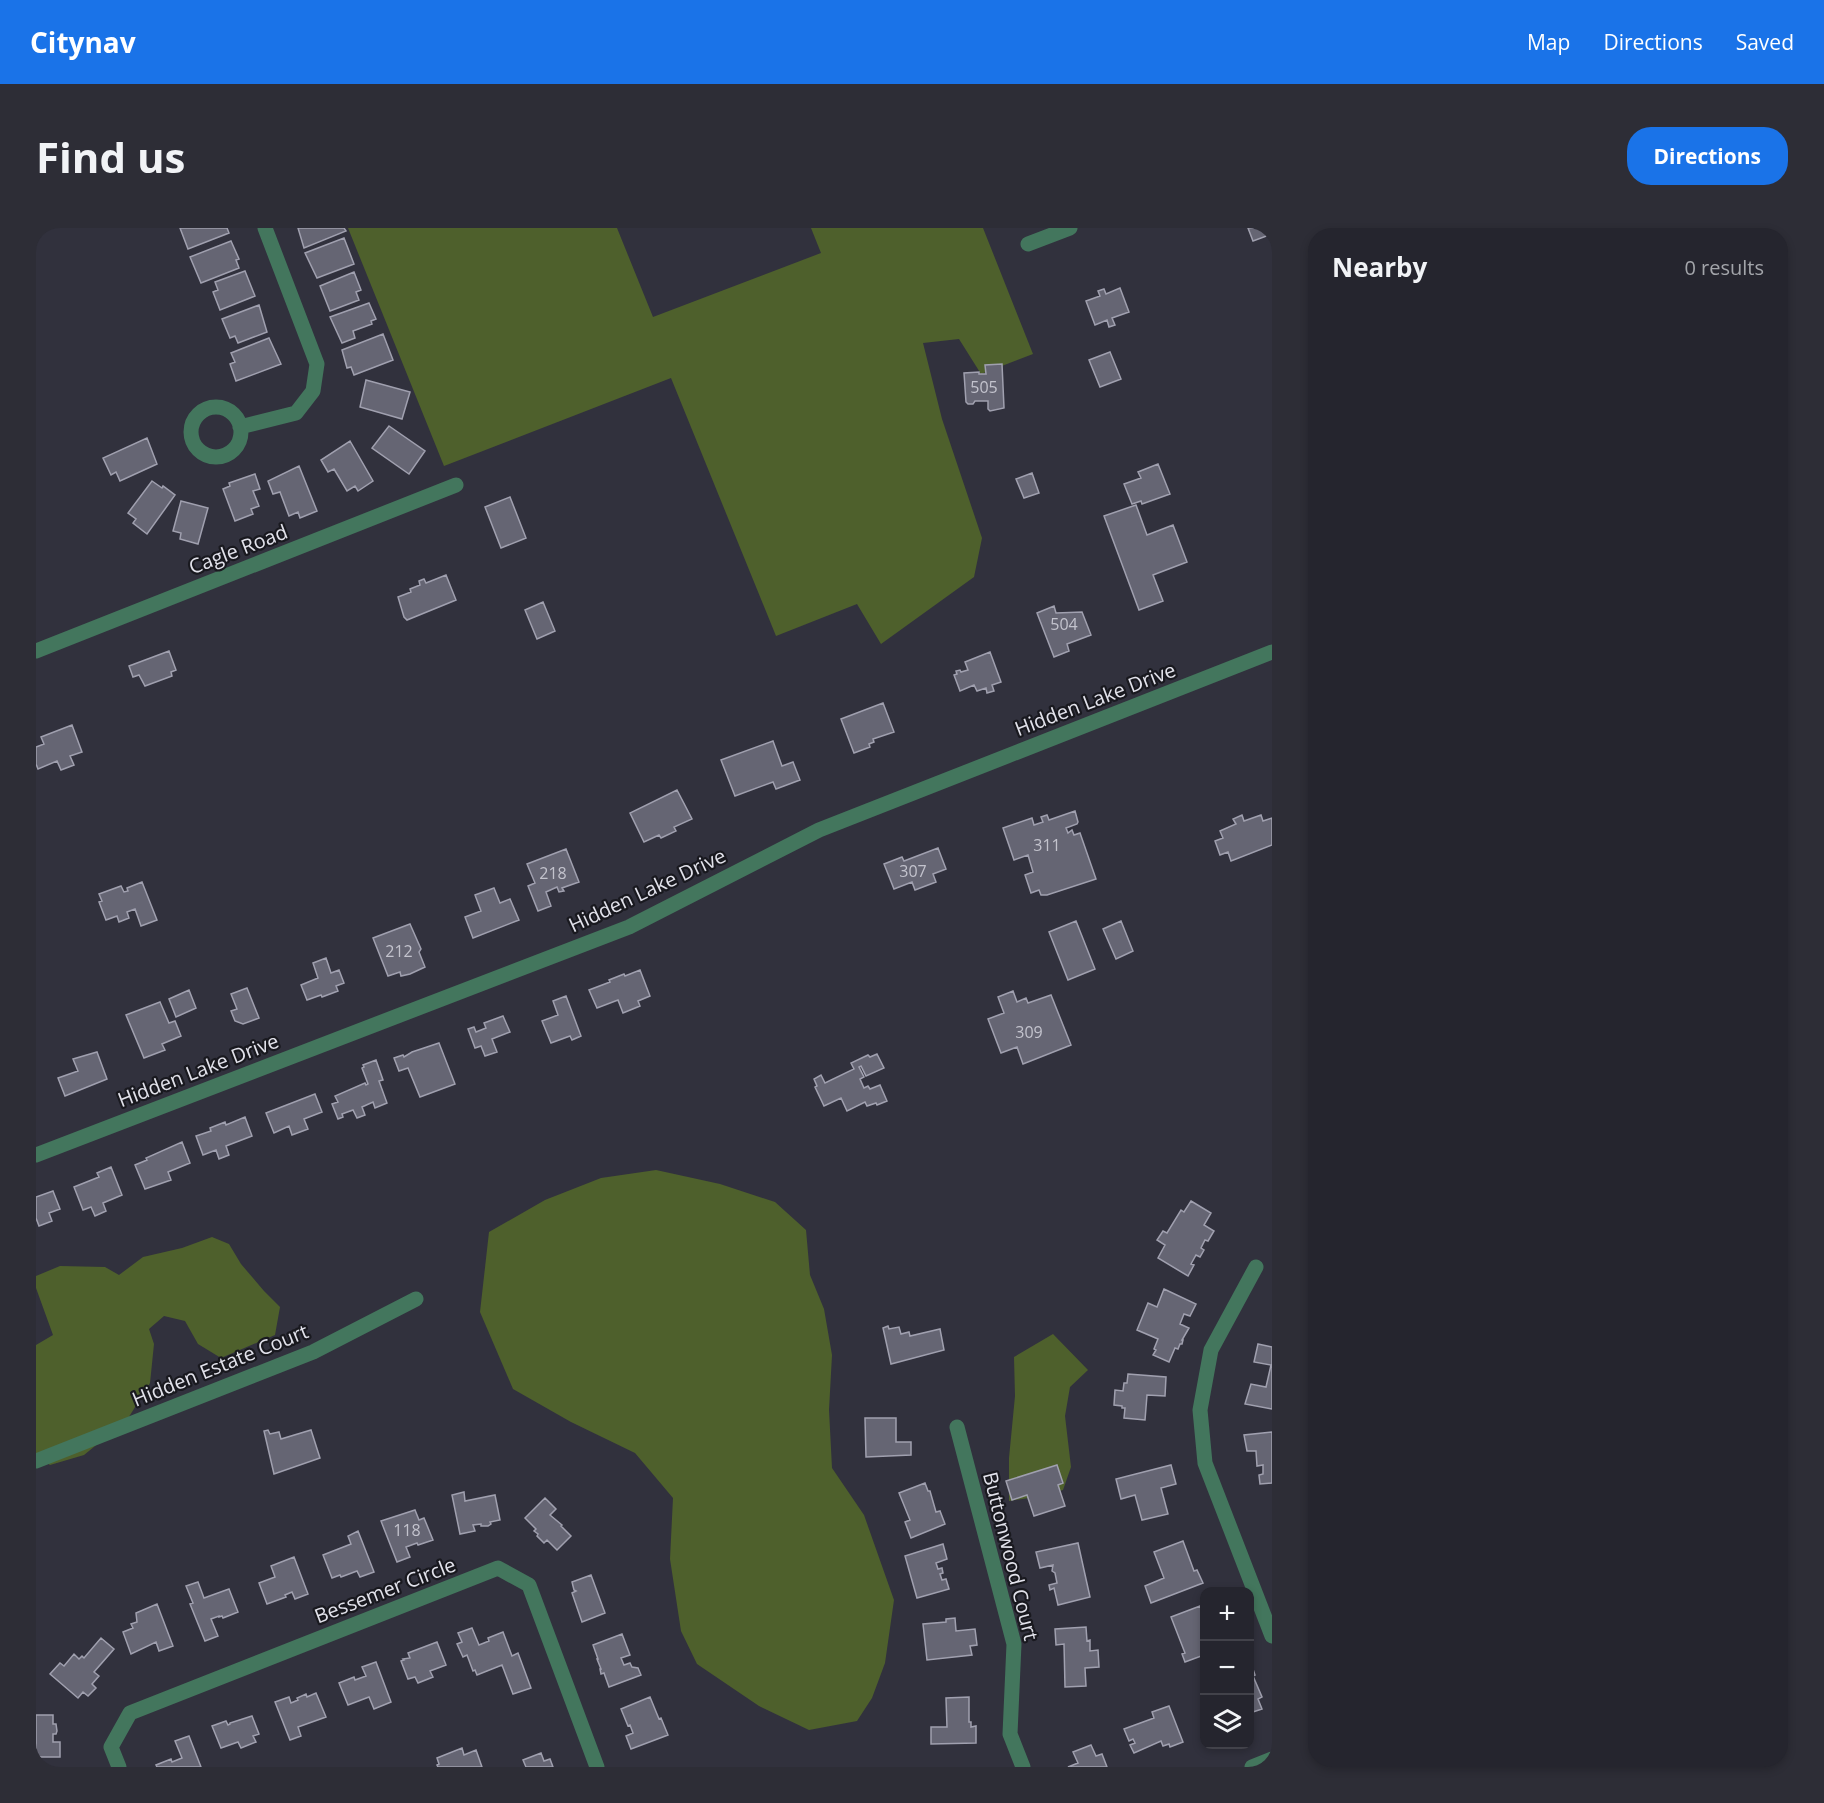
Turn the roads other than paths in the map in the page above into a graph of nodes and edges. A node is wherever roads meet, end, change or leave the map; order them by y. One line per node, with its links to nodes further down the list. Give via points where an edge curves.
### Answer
1 (265, 228): 4 (street, via 317,364 313,391 296,413)
2 (1070, 228): 3 (street)
3 (1028, 244)
4 (240, 427)
5 (456, 485): 6 (street, Cagle Road)
6 (36, 651)
7 (1272, 652): 8 (street, Hidden Lake Drive, via 819,830 628,927)
8 (36, 1155)
9 (1256, 1267): 13 (street, via 1211,1350 1200,1410 1205,1463)
10 (416, 1299): 12 (street, Hidden Estate Court, via 313,1352)
11 (957, 1427): 17 (street, Buttonwood Court, via 1014,1644 1010,1734)
12 (36, 1461)
13 (1272, 1636)
14 (1272, 1759): 18 (street)
15 (119, 1767): 16 (street, Bessemer Circle, via 111,1746 130,1713 498,1568 529,1585)
16 (597, 1767)
17 (1023, 1767)
18 (1252, 1767)

